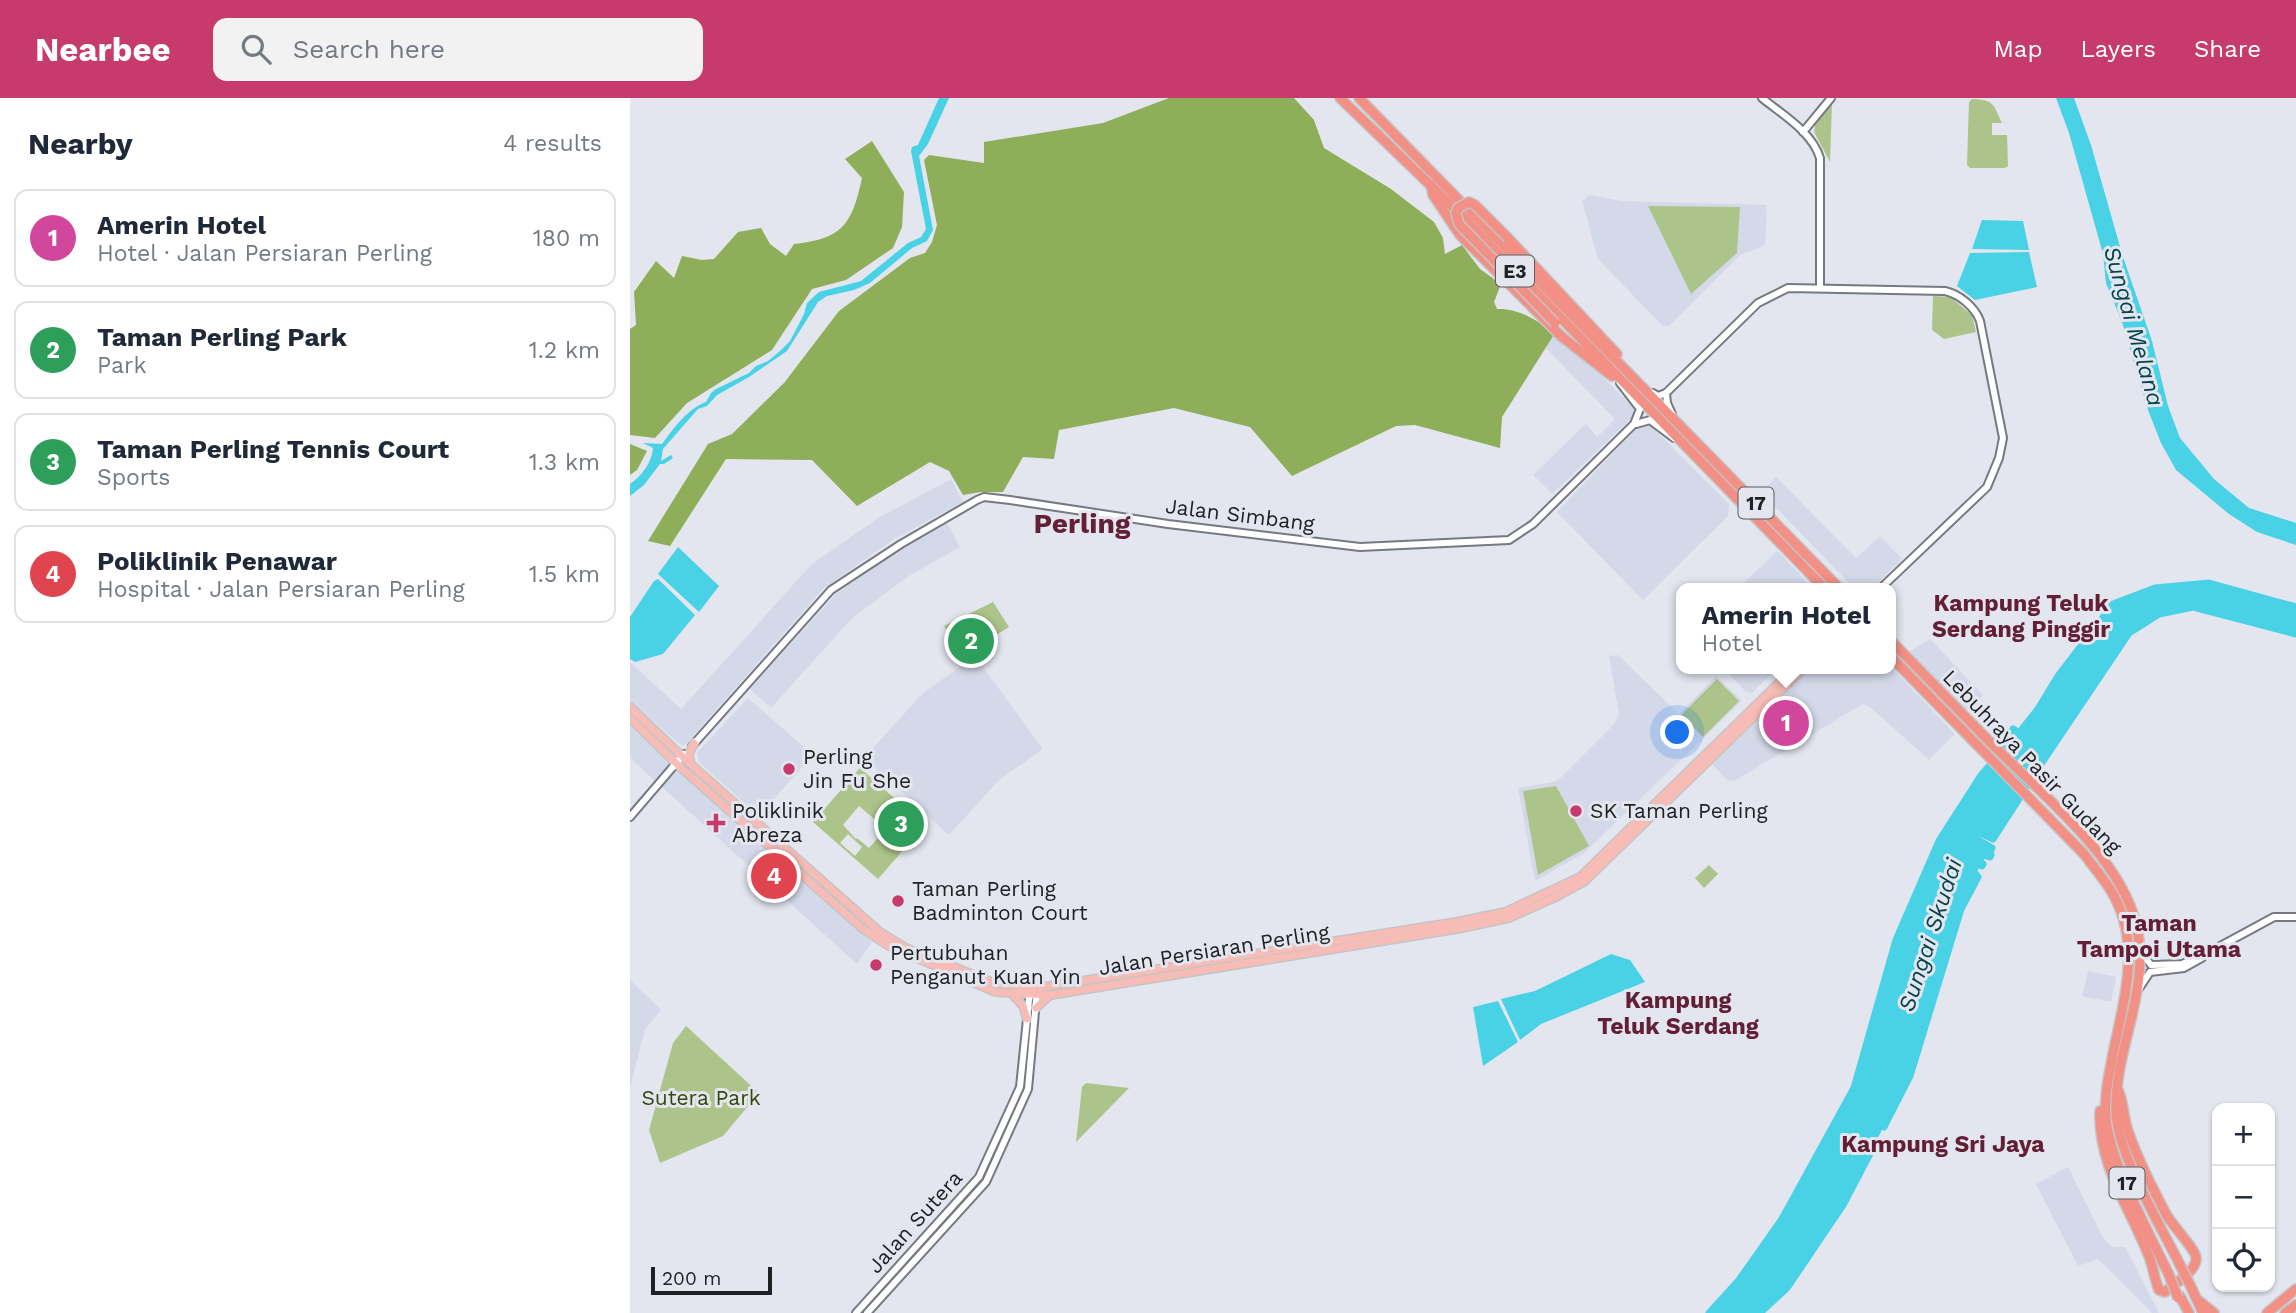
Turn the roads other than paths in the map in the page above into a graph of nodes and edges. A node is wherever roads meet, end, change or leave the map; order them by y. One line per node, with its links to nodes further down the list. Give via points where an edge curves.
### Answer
1 (1340, 98): 9 (highway, E3)
2 (1359, 98): 11 (highway, E3)
3 (1762, 98): 6 (street)
4 (1831, 98): 5 (street)
5 (1812, 121): 6 (street, via 1802,125); 7 (street); 8 (street)
6 (1791, 122): 7 (street)
7 (1803, 132): 8 (street)
8 (1813, 143): 10 (street, via 1822,165)
9 (1431, 185): 11 (highway, E3); 12 (highway, via 1460,235 1561,336)
10 (1820, 287): 16 (street, via 1788,288 1758,303); 23 (street, via 1945,291 1975,310 1980,321 2003,438 1992,478)
11 (1581, 331): 15 (highway, 17); 17 (highway, 17)
12 (1601, 367): 13 (highway, bridge, via 1459,224 1458,208 1469,202 1475,205); 14 (highway)
13 (1632, 372): 15 (highway); 16 (street, via 1654,395)
14 (1618, 382): 17 (highway); 19 (street, via 1640,409)
15 (1637, 384): 18 (highway, 17)
16 (1667, 393): 18 (street)
17 (1651, 409): 20 (highway, 17)
18 (1673, 418): 22 (highway, 17)
19 (1634, 425): 20 (street, via 1650,420); 30 (street, Jalan Simbang, via 1527,529 1496,542 1360,547 977,499 831,590)
20 (1690, 451): 21 (highway, 17)
21 (1818, 583)
22 (1834, 583)
23 (1886, 583)
24 (1896, 646): 35 (highway, Lebuhraya Pasir Gudang / 17, via 2093,846 2120,882 2136,922)
25 (1896, 662): 43 (highway, Lebuhraya Pasir Gudang / 17, via 2084,854 2110,889 2125,923 2130,965)
26 (1788, 674): 37 (main road, Jalan Persiaran Perling, via 1580,877 1505,912)
27 (1797, 674): 40 (main road, Jalan Persiaran Perling, via 1585,881 1526,911 1457,929)
28 (630, 706): 31 (main road, Jalan Persiaran Perling)
29 (630, 718): 32 (main road)
30 (694, 744): 31 (main road); 32 (main road)
31 (674, 748): 32 (main road, Jalan Persiaran Perling)
32 (681, 763): 33 (street); 37 (main road, Jalan Persiaran Perling, via 880,932 994,984); 39 (main road, Jalan Persiaran Perling, via 863,929 950,973 995,992)
33 (630, 817)
34 (2296, 917): 36 (street, via 2274,917)
35 (2140, 950): 36 (street, via 2151,965 2182,964); 38 (highway, Lebuhraya Pasir Gudang / 17)
36 (2213, 950): 38 (street, via 2184,968 2150,972)
37 (1033, 991): 39 (main road, Jalan Persiaran Perling); 40 (main road, Jalan Persiaran Perling); 41 (street, Jalan Sutera); 42 (street, Jalan Sutera)
38 (2137, 992): 44 (highway, Lebuhraya Pasir Gudang / 17)
39 (1012, 994): 42 (main road)
40 (1051, 995): 41 (main road)
41 (1036, 1008): 49 (street, Jalan Sutera, via 1028,1089 986,1182)
42 (1027, 1019): 48 (street, Jalan Sutera, via 1020,1087 979,1177)
43 (2107, 1084): 44 (highway, via 2100,1129 2107,1166 2149,1256 2159,1290 2165,1292 2194,1267 2195,1251 2170,1223 2136,1154); 50 (highway, Lebuhraya Pasir Gudang / 17, bridge, via 2106,1120 2114,1155)
44 (2117, 1088): 47 (highway, Lebuhraya Pasir Gudang / 17, bridge, via 2119,1132)
45 (2296, 1289): 53 (highway)
46 (2296, 1295): 54 (highway)
47 (2197, 1300): 51 (highway, Lebuhraya Pasir Gudang / 17); 52 (highway)
48 (856, 1313)
49 (867, 1313)
50 (2185, 1313)
51 (2203, 1313)
52 (2214, 1313)
53 (2267, 1313)
54 (2274, 1313)

